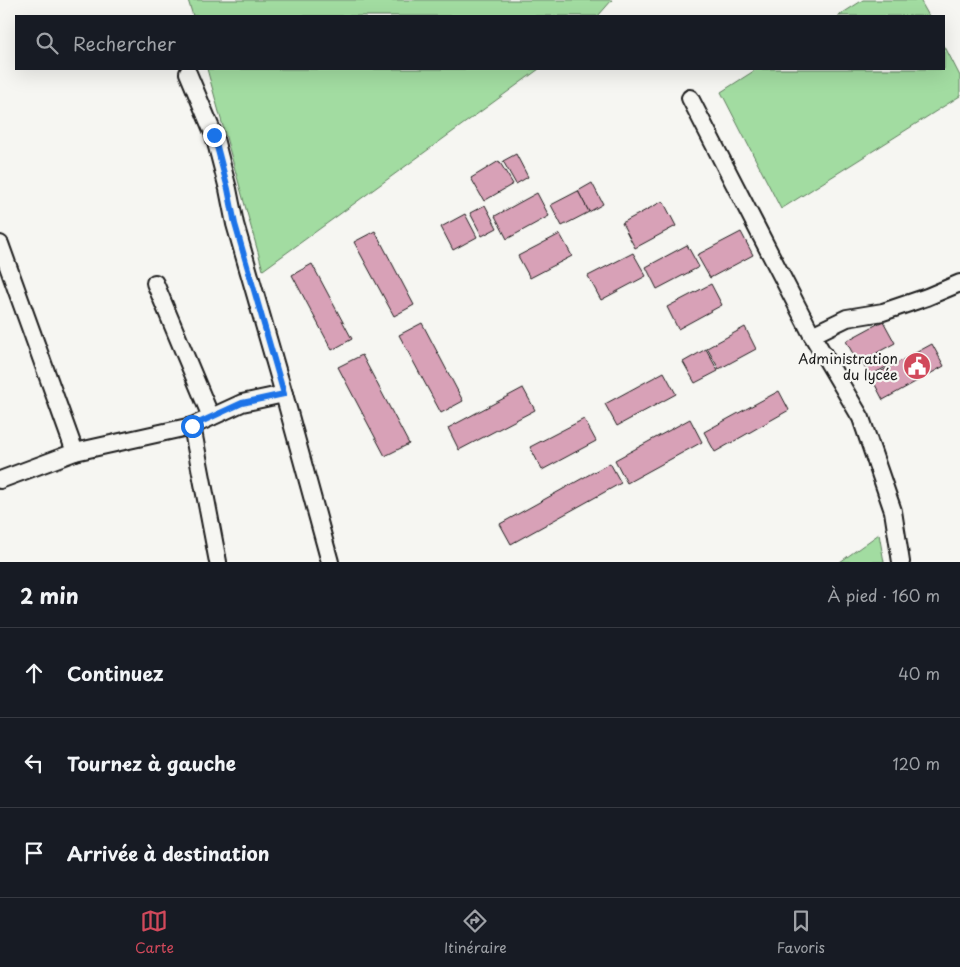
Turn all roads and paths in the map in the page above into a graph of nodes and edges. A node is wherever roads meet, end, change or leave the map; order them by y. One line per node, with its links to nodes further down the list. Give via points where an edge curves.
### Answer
1 (188, 73): 7 (street, via 214,135 235,224)
2 (690, 98): 6 (street)
3 (0, 244): 10 (street)
4 (960, 282): 6 (street, via 883,312 847,318)
5 (155, 283): 8 (street)
6 (812, 335): 14 (street, via 861,418 893,511)
7 (284, 394): 8 (street, via 242,403); 13 (street)
8 (211, 417): 9 (street)
9 (192, 426): 10 (street); 12 (street)
10 (75, 452): 11 (street)
11 (0, 480)
12 (218, 562)
13 (330, 562)
14 (901, 562)

